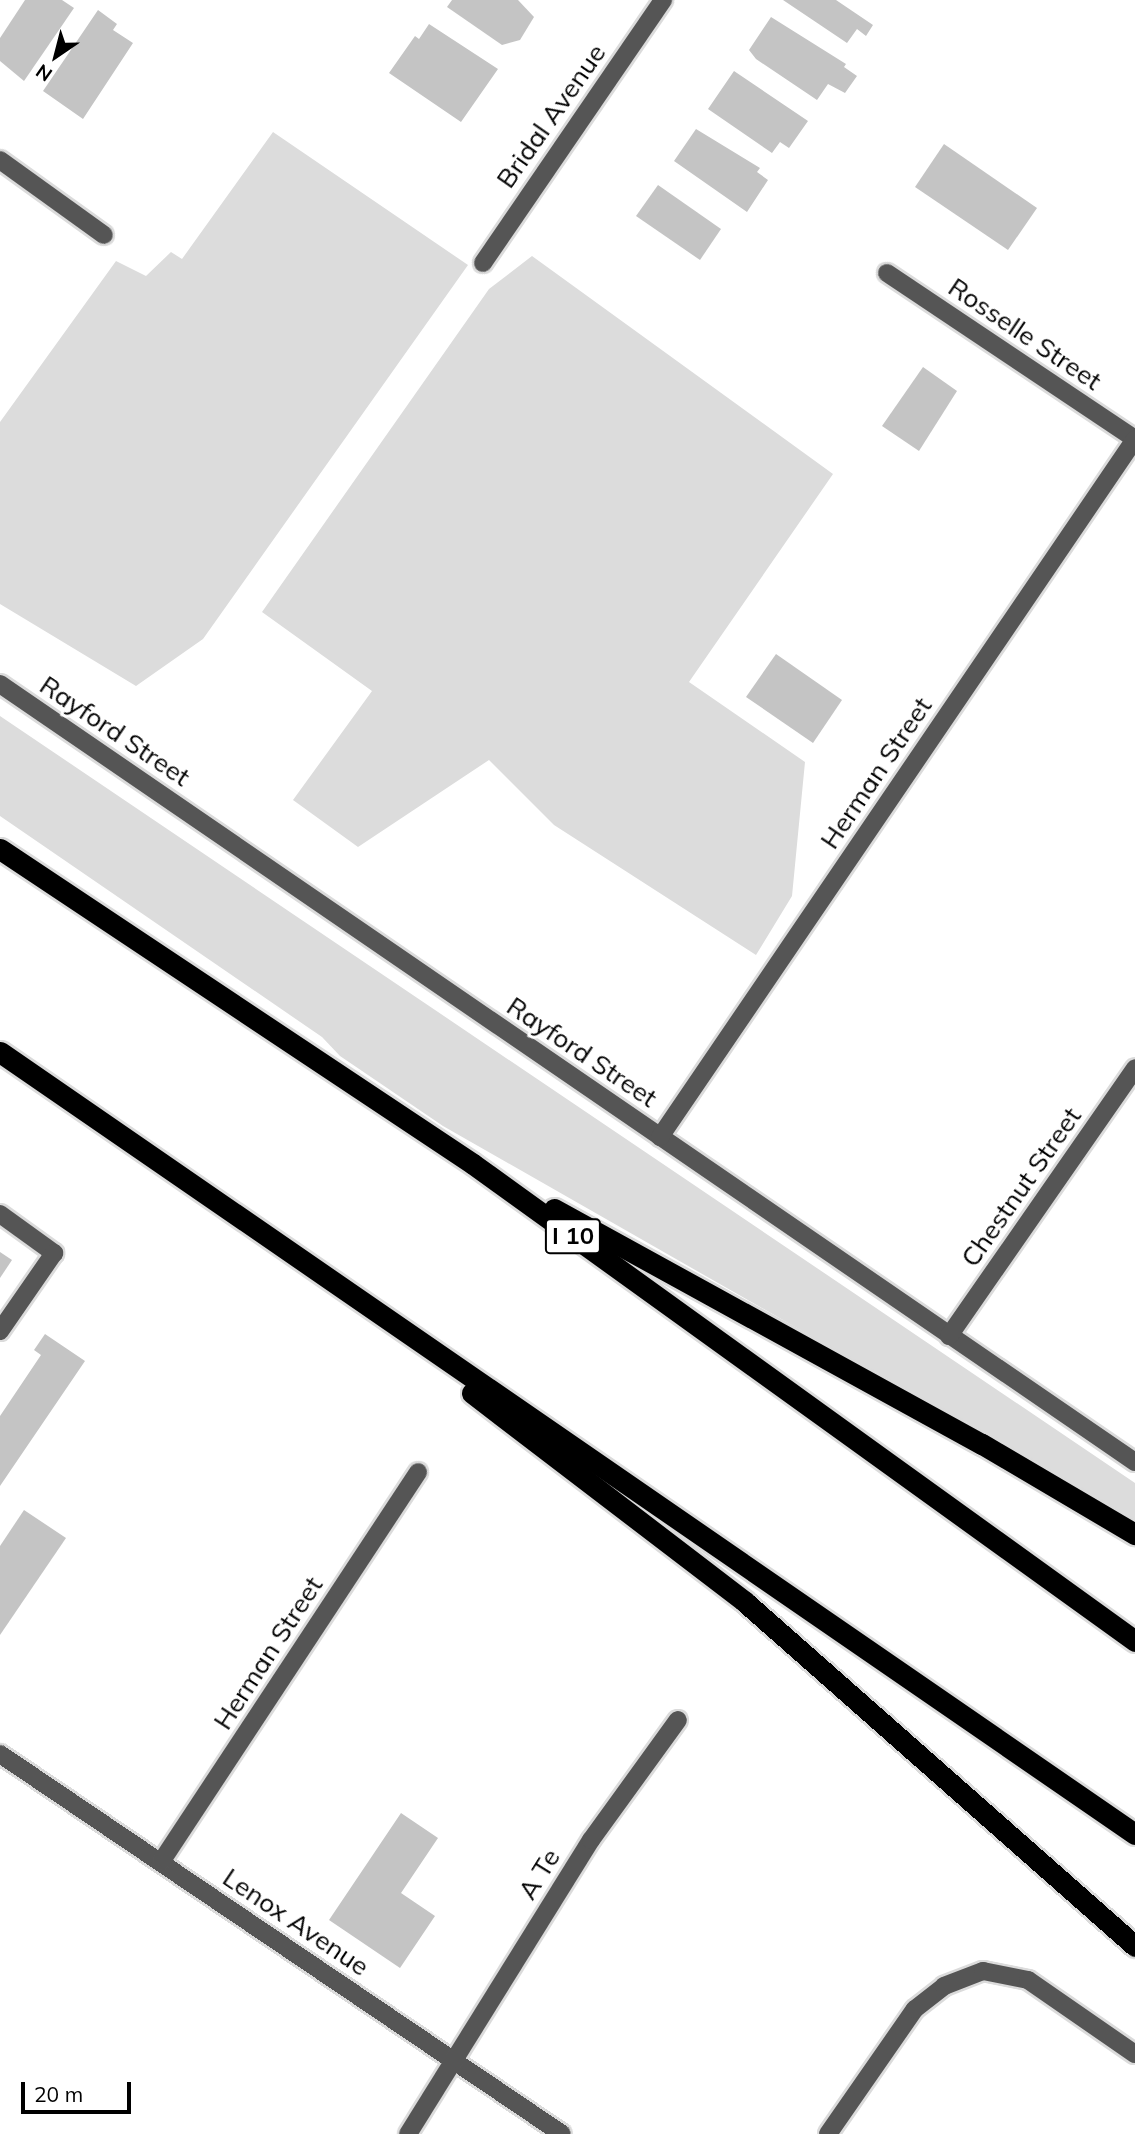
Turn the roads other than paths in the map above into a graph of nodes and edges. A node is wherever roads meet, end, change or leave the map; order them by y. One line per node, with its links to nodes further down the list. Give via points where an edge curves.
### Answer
1 (663, 0): 4 (street, Bridal Avenue)
2 (0, 160): 3 (street)
3 (104, 235)
4 (482, 263)
5 (887, 273): 6 (street, Rosselle Street)
6 (1135, 439): 11 (street, Herman Street)
7 (0, 684): 11 (street, Rayford Street)
8 (0, 849): 12 (highway, I 10)
9 (0, 1052): 14 (highway)
10 (1135, 1068): 16 (street, Chestnut Street)
11 (660, 1138): 16 (street, Rayford Street)
12 (473, 1164): 19 (highway, via 982,1444); 20 (highway, I 10)
13 (0, 1214): 15 (street, via 54,1253)
14 (271, 1238): 23 (highway); 25 (highway, via 745,1602)
15 (0, 1331)
16 (949, 1336): 17 (street, Rayford Street)
17 (1135, 1462)
18 (418, 1472): 24 (street, Herman Street)
19 (1135, 1534)
20 (1135, 1641)
21 (678, 1720): 27 (street, A Te, via 591,1840)
22 (0, 1754): 24 (street, Lenox Avenue)
23 (1135, 1834)
24 (161, 1862): 27 (street, Lenox Avenue)
25 (1135, 1946)
26 (1135, 2054): 30 (street, via 1028,1980 982,1971 944,1986 915,2009)
27 (454, 2061): 28 (street, A Te); 29 (street, Lenox Avenue)
28 (408, 2134)
29 (562, 2134)
30 (828, 2134)

